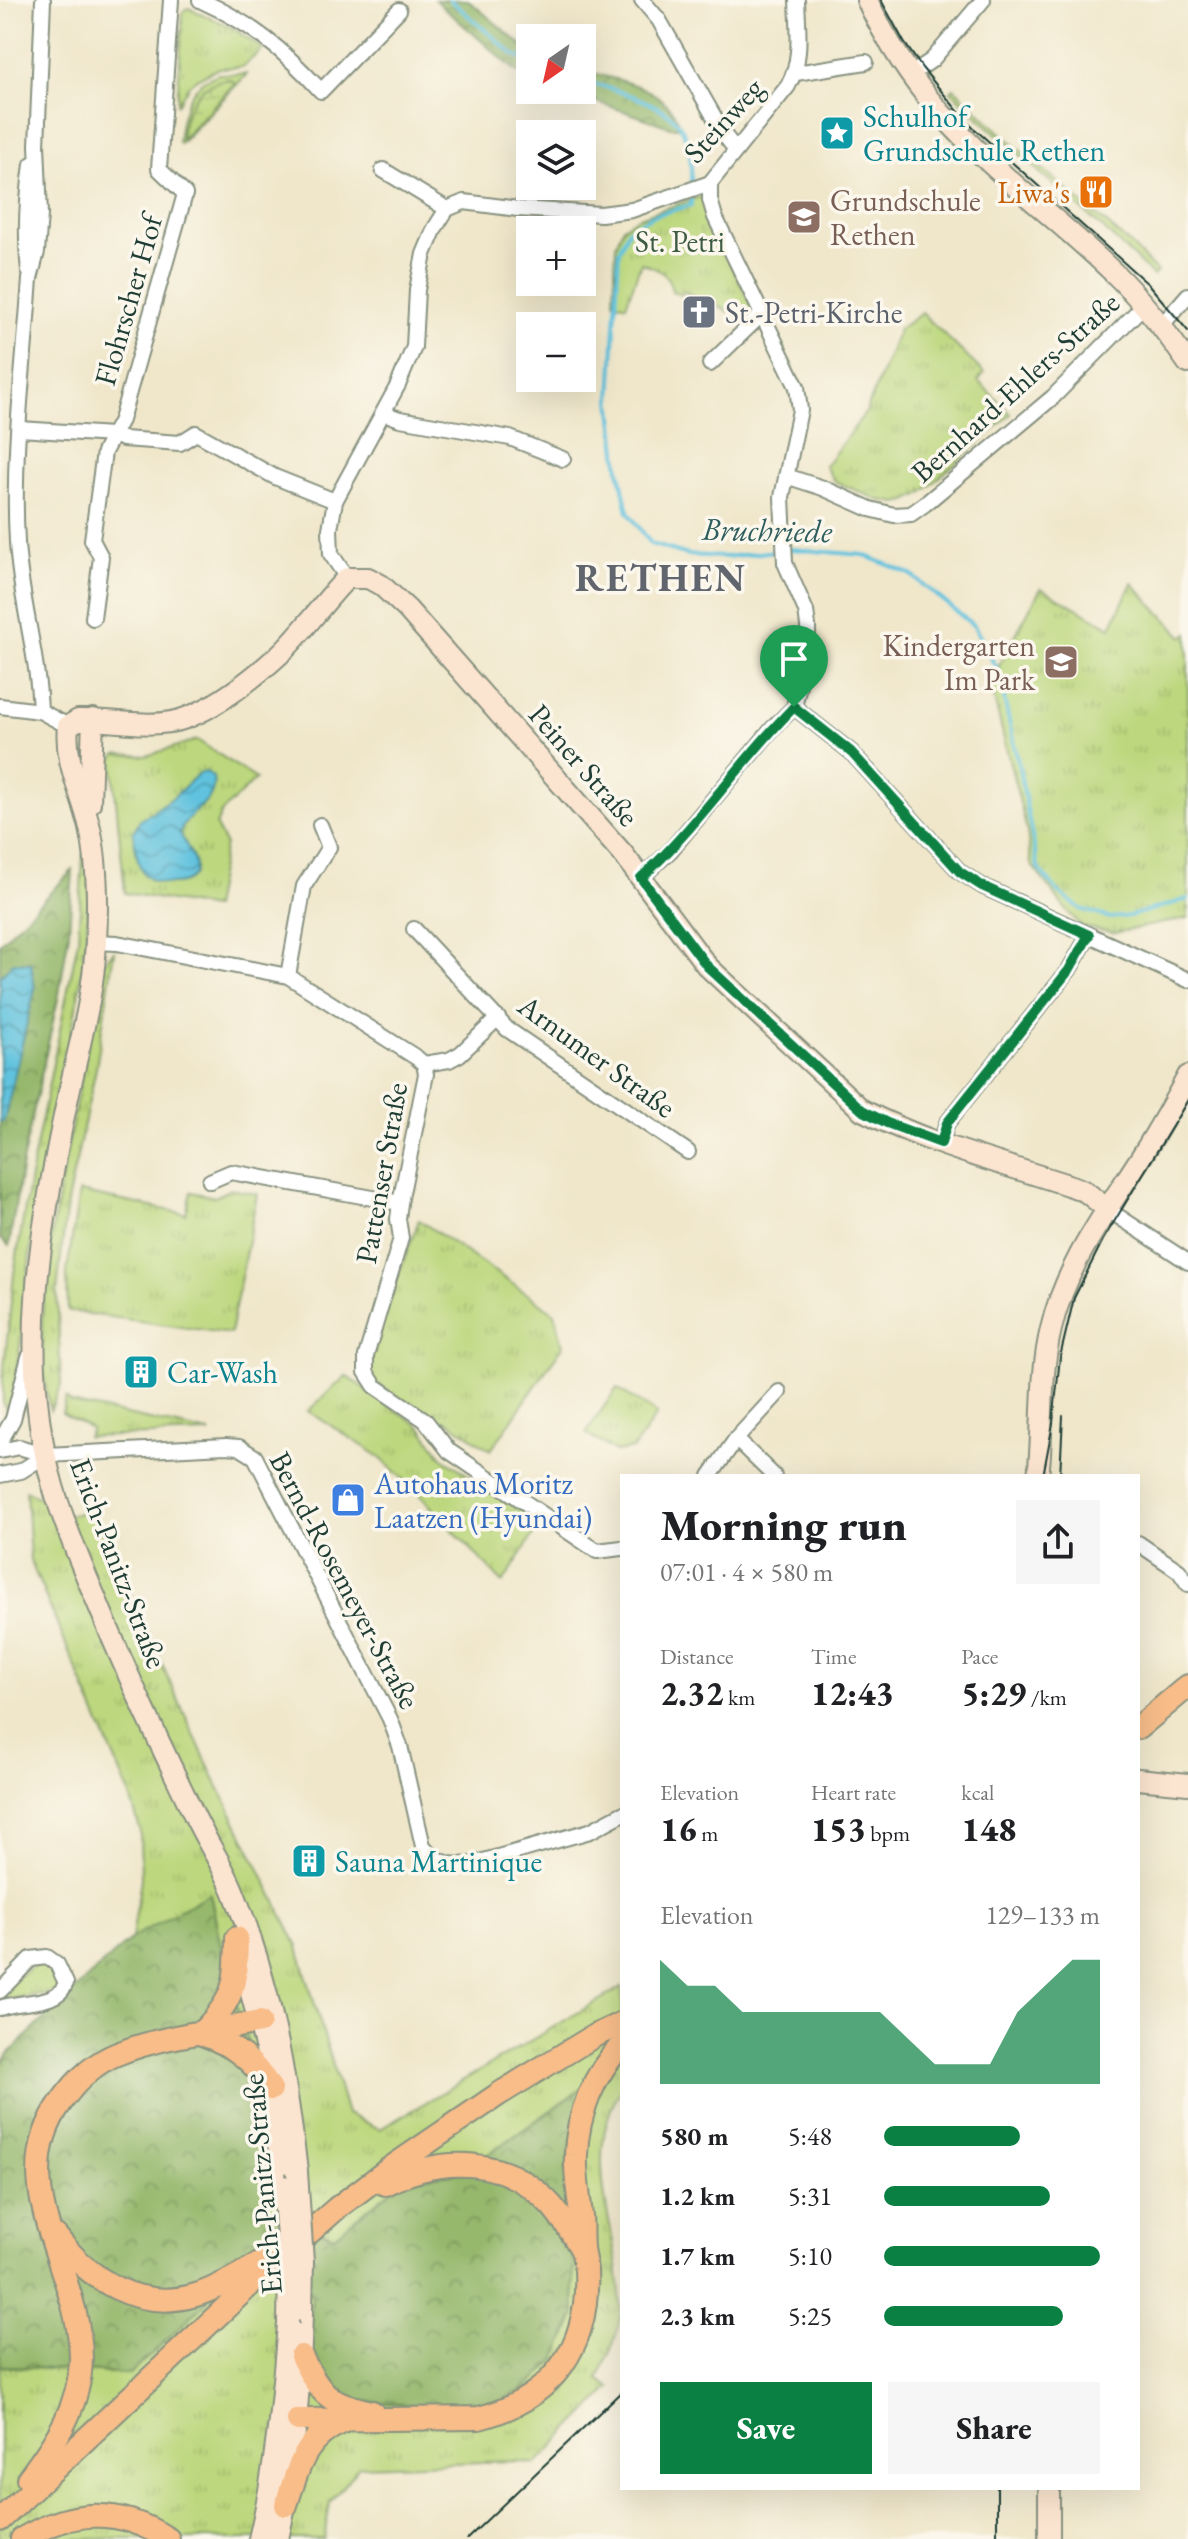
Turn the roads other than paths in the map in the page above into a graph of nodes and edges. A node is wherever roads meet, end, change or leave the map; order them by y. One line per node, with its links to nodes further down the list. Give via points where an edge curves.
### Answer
1 (43, 0): 24 (street, via 40,215 30,279)
2 (171, 0): 25 (street, Flohrscher Hof, via 159,169 185,194 121,420)
3 (200, 0): 8 (street)
4 (642, 0): 13 (street)
5 (797, 0): 11 (street, Steinweg)
6 (867, 0): 12 (street)
7 (983, 0): 12 (street, via 932,60)
8 (227, 6): 9 (street, via 274,43 321,91)
9 (399, 10)
10 (866, 62): 11 (street, Steinweg)
11 (796, 73): 13 (street, Steinweg)
12 (910, 75): 18 (street, via 965,139 1116,275)
13 (736, 150): 15 (street, Steinweg)
14 (383, 170): 16 (street)
15 (698, 186): 16 (street, Steinweg, via 632,210 601,214 464,202); 19 (street, via 710,200)
16 (447, 209): 23 (street, via 424,254 414,347)
17 (1188, 295): 20 (street)
18 (1143, 306): 20 (street); 27 (street, Bernhard-Ehlers-Straße, via 1053,397 911,514 870,509)
19 (762, 314): 22 (street); 27 (street, via 797,387 800,410)
20 (1161, 326): 21 (street)
21 (1188, 363)
22 (710, 364)
23 (383, 413): 26 (street, via 510,438); 28 (street)
24 (20, 429): 25 (street); 33 (street, via 17,544)
25 (112, 435): 28 (street, via 180,443 196,433 275,477); 30 (street, via 104,452 92,540 101,557)
26 (563, 459)
27 (786, 476): 32 (street, via 785,563 808,626)
28 (335, 501): 29 (street, via 331,554)
29 (347, 578): 34 (street, via 281,653 213,705 173,721); 38 (street, Peiner Straße, via 368,578 407,609)
30 (93, 618)
31 (0, 706): 33 (street)
32 (794, 707): 38 (street); 40 (street, via 851,752 960,872)
33 (40, 711): 35 (street)
34 (93, 719): 35 (street); 36 (street, Erich-Panitz-Straße)
35 (68, 726): 36 (street, Erich-Panitz-Straße, via 66,746)
36 (89, 822): 41 (street, Erich-Panitz-Straße, via 95,852)
37 (320, 825): 42 (street, via 329,847 304,886)
38 (641, 878): 47 (street, Peiner Straße, via 707,966 862,1110)
39 (414, 929): 44 (street, Arnumer Straße)
40 (1089, 935): 43 (street); 47 (street, via 1069,970 947,1123)
41 (96, 942): 42 (street, Pattenser Straße); 53 (street, Erich-Panitz-Straße, via 47,1202)
42 (288, 976): 45 (street, Pattenser Straße)
43 (1188, 980)
44 (498, 1018): 45 (street, via 460,1054); 48 (street, Arnumer Straße)
45 (424, 1064): 50 (street, Pattenser Straße)
46 (1188, 1076): 51 (street)
47 (941, 1143): 51 (street, Peiner Straße, via 1077,1188)
48 (688, 1152)
49 (210, 1181): 50 (street, via 231,1172)
50 (400, 1203): 66 (street, Pattenser Straße, via 401,1238 366,1356 370,1379 425,1420 449,1451 597,1551)
51 (1107, 1209): 52 (street); 58 (street, via 1070,1274 1050,1330)
52 (1188, 1262)
53 (33, 1340): 56 (street, via 13,1419); 59 (street, Erich-Panitz-Straße)
54 (779, 1392): 55 (street)
55 (736, 1439): 60 (street); 61 (street)
56 (0, 1442)
57 (0, 1451): 59 (street, via 19,1447)
58 (1041, 1452): 62 (street); 63 (street)
59 (46, 1455): 64 (street, via 21,1471); 73 (street, Bernd-Rosemeyer-Straße, via 226,1446 255,1457 390,1719 423,1846 432,1857 455,1867 473,1864 590,1831); 74 (street, Erich-Panitz-Straße, via 73,1545 115,1647)
60 (715, 1474)
61 (772, 1474)
62 (1038, 1474)
63 (1046, 1474)
64 (0, 1475)
65 (1140, 1545): 68 (street)
66 (620, 1548)
67 (1188, 1556): 68 (street)
68 (1184, 1578)
69 (1188, 1686): 70 (main road)
70 (1140, 1726)
71 (1140, 1779): 72 (street)
72 (1188, 1784)
73 (620, 1815)
74 (205, 1837): 75 (street, Erich-Panitz-Straße); 78 (street, Erich-Panitz-Straße, via 243,1917 263,1977)
75 (237, 1938): 78 (street, Erich-Panitz-Straße); 80 (main road, via 230,1997)
76 (0, 1991): 77 (street, via 31,1959 47,1957 66,1983 55,1998)
77 (0, 2008)
78 (267, 2020): 80 (main road); 82 (street, Erich-Panitz-Straße); 83 (street, Erich-Panitz-Straße, via 282,2053)
79 (620, 2024): 84 (main road, via 499,2094)
80 (201, 2033): 82 (main road, via 243,2054); 85 (main road, via 117,2054 73,2084 45,2131 39,2154 41,2206)
81 (620, 2048): 87 (main road, via 591,2090 578,2132)
82 (271, 2089): 83 (street, Erich-Panitz-Straße)
83 (290, 2179): 88 (street, Erich-Panitz-Straße, bridge, via 289,2263)
84 (337, 2208): 86 (main road); 87 (main road, via 423,2168 476,2165 530,2186)
85 (50, 2230): 86 (main road, via 96,2277 147,2299 197,2294); 95 (main road, via 75,2307 79,2386 56,2443)
86 (296, 2244): 95 (main road)
87 (582, 2248): 91 (main road, via 582,2326 572,2350 543,2388 479,2418)
88 (295, 2318): 89 (street, Erich-Panitz-Straße); 90 (street, Erich-Panitz-Straße)
89 (301, 2356): 90 (street, Erich-Panitz-Straße); 91 (main road, via 319,2390 331,2399)
90 (289, 2418): 92 (main road); 94 (street, Erich-Panitz-Straße); 98 (street, Erich-Panitz-Straße)
91 (401, 2418): 92 (main road)
92 (348, 2420): 94 (main road, via 311,2444)
93 (1049, 2490): 100 (street)
94 (286, 2505): 99 (street, Erich-Panitz-Straße)
95 (0, 2517)
96 (22, 2539): 97 (main road, via 63,2520 93,2515 120,2517)
97 (168, 2539)
98 (259, 2539)
99 (278, 2539)
100 (1049, 2539)

